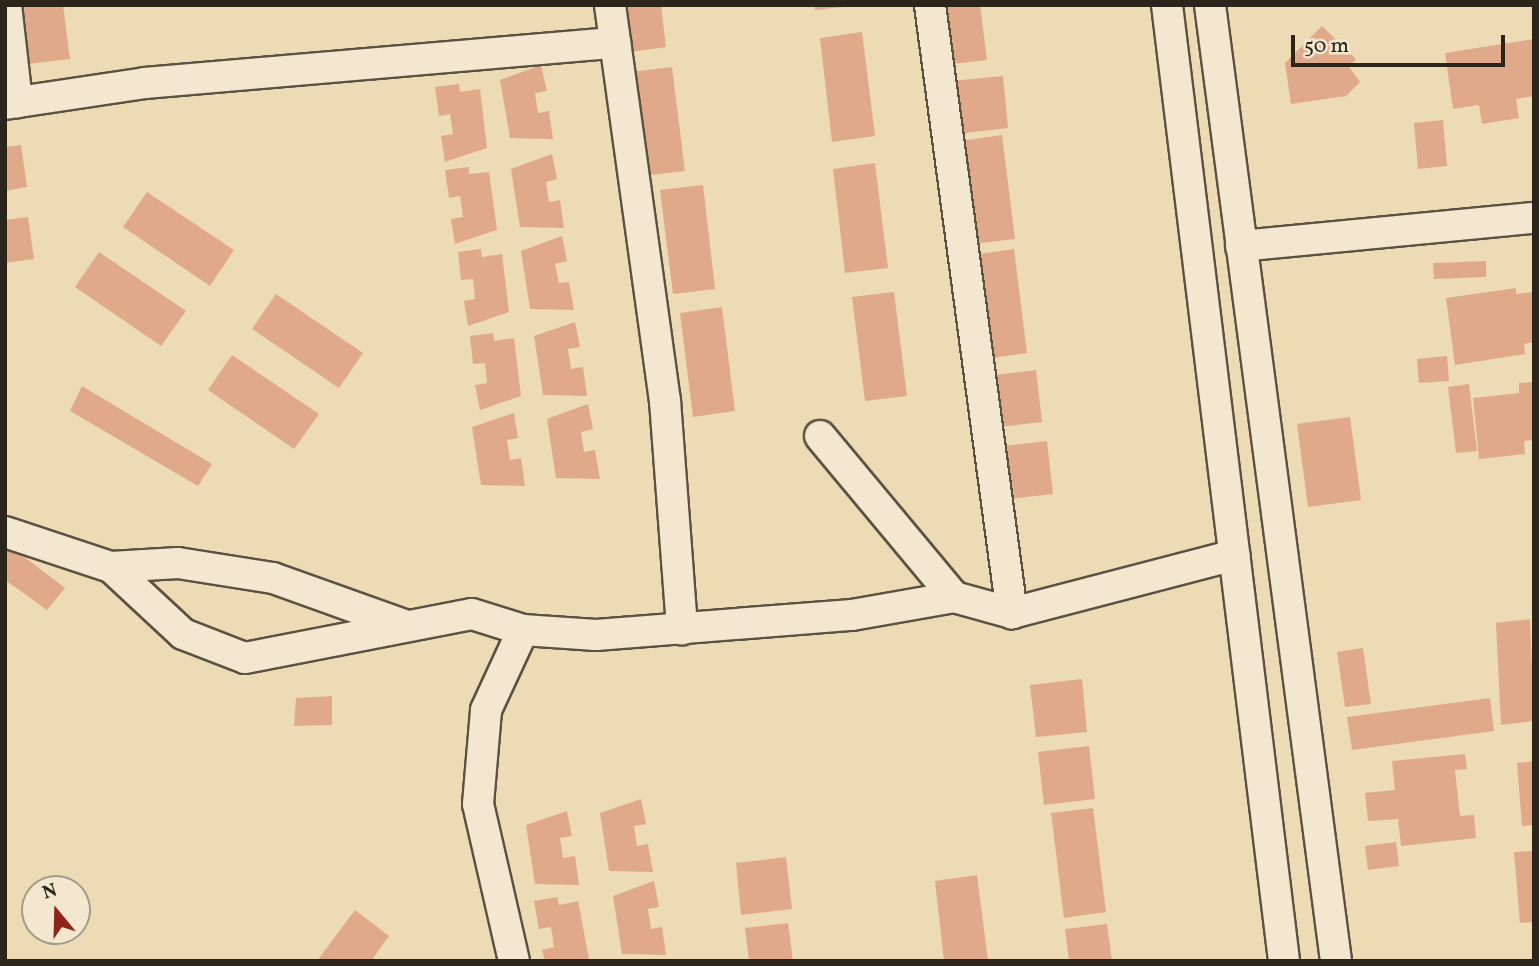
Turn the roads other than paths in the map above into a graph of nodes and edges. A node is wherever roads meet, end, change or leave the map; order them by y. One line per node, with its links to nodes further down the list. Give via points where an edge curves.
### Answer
1 (6, 5): 7 (street)
2 (610, 5): 6 (street)
3 (930, 5): 15 (street)
4 (1167, 5): 12 (street)
5 (1210, 5): 9 (street)
6 (615, 43): 7 (street, via 145,83); 17 (street, via 665,401)
7 (11, 103)
8 (1534, 218): 9 (street)
9 (1241, 246): 21 (street)
10 (820, 436): 14 (street)
11 (5, 532): 13 (street)
12 (1236, 555): 15 (street); 20 (street)
13 (111, 567): 16 (street, via 178,563 273,578); 16 (street, via 183,634 245,659)
14 (954, 597): 15 (street); 17 (street, via 852,615)
15 (1012, 613)
16 (404, 625): 18 (street, via 472,614)
17 (682, 629): 18 (street, via 596,635)
18 (523, 630): 19 (street, via 486,710 478,804 485,858 503,892)
19 (514, 961)
20 (1284, 961)
21 (1336, 961)

